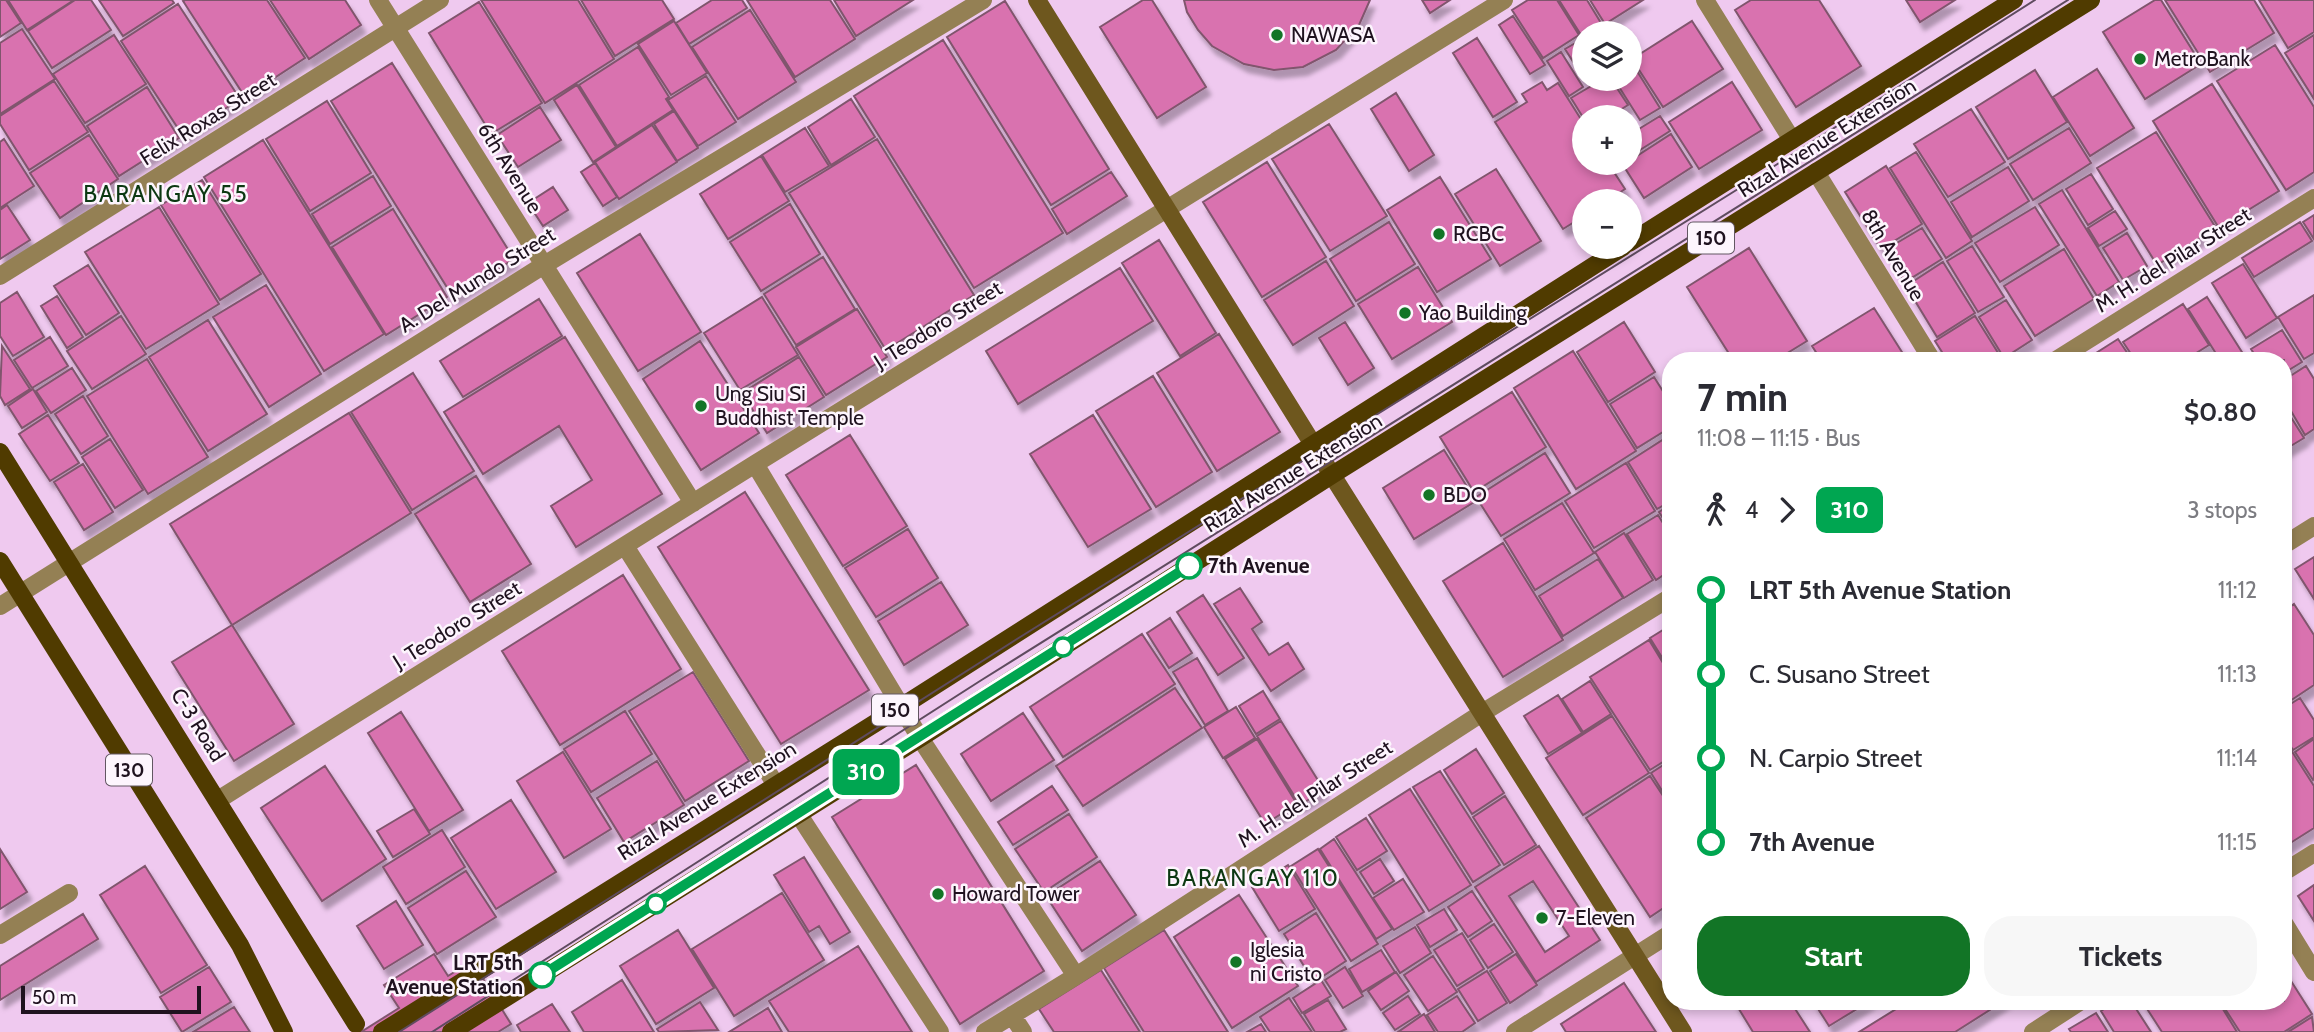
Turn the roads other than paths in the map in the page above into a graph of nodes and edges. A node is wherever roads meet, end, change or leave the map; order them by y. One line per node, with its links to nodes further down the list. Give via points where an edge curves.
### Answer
1 (378, 0): 9 (street, 6th Avenue)
2 (440, 0): 9 (street, Felix Roxas Street)
3 (983, 0): 16 (street, A. Del Mundo Street)
4 (1037, 0): 13 (street)
5 (1504, 0): 13 (street, J. Teodoro Street)
6 (1706, 0): 10 (street)
7 (2014, 0): 10 (main road, Rizal Avenue Extension / 150)
8 (2091, 0): 11 (main road, Rizal Avenue Extension / 150)
9 (396, 28): 16 (street, 6th Avenue); 17 (street, Felix Roxas Street)
10 (1792, 140): 14 (main road, Rizal Avenue Extension / 150)
11 (1816, 173): 18 (street, 8th Avenue); 23 (main road, Rizal Avenue Extension / 150)
12 (2314, 198): 19 (street, M. H. del Pilar Street)
13 (1168, 210): 20 (street); 22 (street, J. Teodoro Street)
14 (1642, 235)
15 (1604, 259): 20 (main road, Rizal Avenue Extension / 150)
16 (544, 265): 24 (street, 6th Avenue); 29 (street, A. Del Mundo Street)
17 (0, 276)
18 (1927, 352)
19 (2069, 352)
20 (1312, 443): 23 (street); 33 (main road, Rizal Avenue Extension / 150)
21 (0, 452): 29 (main road, C-3 Road)
22 (755, 464): 24 (street, J. Teodoro Street); 33 (street)
23 (1332, 475): 34 (street); 35 (main road, Rizal Avenue Extension / 150)
24 (693, 503): 27 (street, J. Teodoro Street)
25 (2314, 526): 26 (street)
26 (2292, 540)
27 (625, 546): 36 (street); 37 (street, J. Teodoro Street)
28 (0, 561): 30 (main road, 130)
29 (69, 562): 30 (street, A. Del Mundo Street); 37 (main road, C-3 Road)
30 (20, 593): 32 (street, A. Del Mundo Street); 53 (main road, 130, via 240,945)
31 (1662, 603): 34 (street, M. H. del Pilar Street)
32 (0, 606)
33 (901, 706): 35 (street); 36 (main road, Rizal Avenue Extension / 150)
34 (1482, 713): 45 (street); 47 (street, M. H. del Pilar Street)
35 (920, 738): 38 (main road, Rizal Avenue Extension / 150); 47 (street)
36 (776, 785): 54 (main road, Rizal Avenue Extension / 150)
37 (218, 800): 52 (main road, C-3 Road)
38 (799, 815): 55 (main road, Rizal Avenue Extension / 150); 56 (street)
39 (2314, 853): 40 (street)
40 (2292, 867)
41 (69, 893): 42 (street)
42 (0, 935)
43 (2292, 936): 46 (street)
44 (1662, 939): 45 (street)
45 (1636, 956): 48 (street); 59 (street)
46 (2314, 972)
47 (1076, 976): 51 (street, M. H. del Pilar Street)
48 (1662, 998)
49 (1669, 1010): 60 (street)
50 (2067, 1010): 61 (street)
51 (1012, 1015): 57 (street, M. H. del Pilar Street); 58 (street)
52 (356, 1024)
53 (284, 1032)
54 (382, 1032)
55 (452, 1032)
56 (940, 1032)
57 (985, 1032)
58 (1023, 1032)
59 (1515, 1032)
60 (1683, 1032)
61 (2033, 1032)

